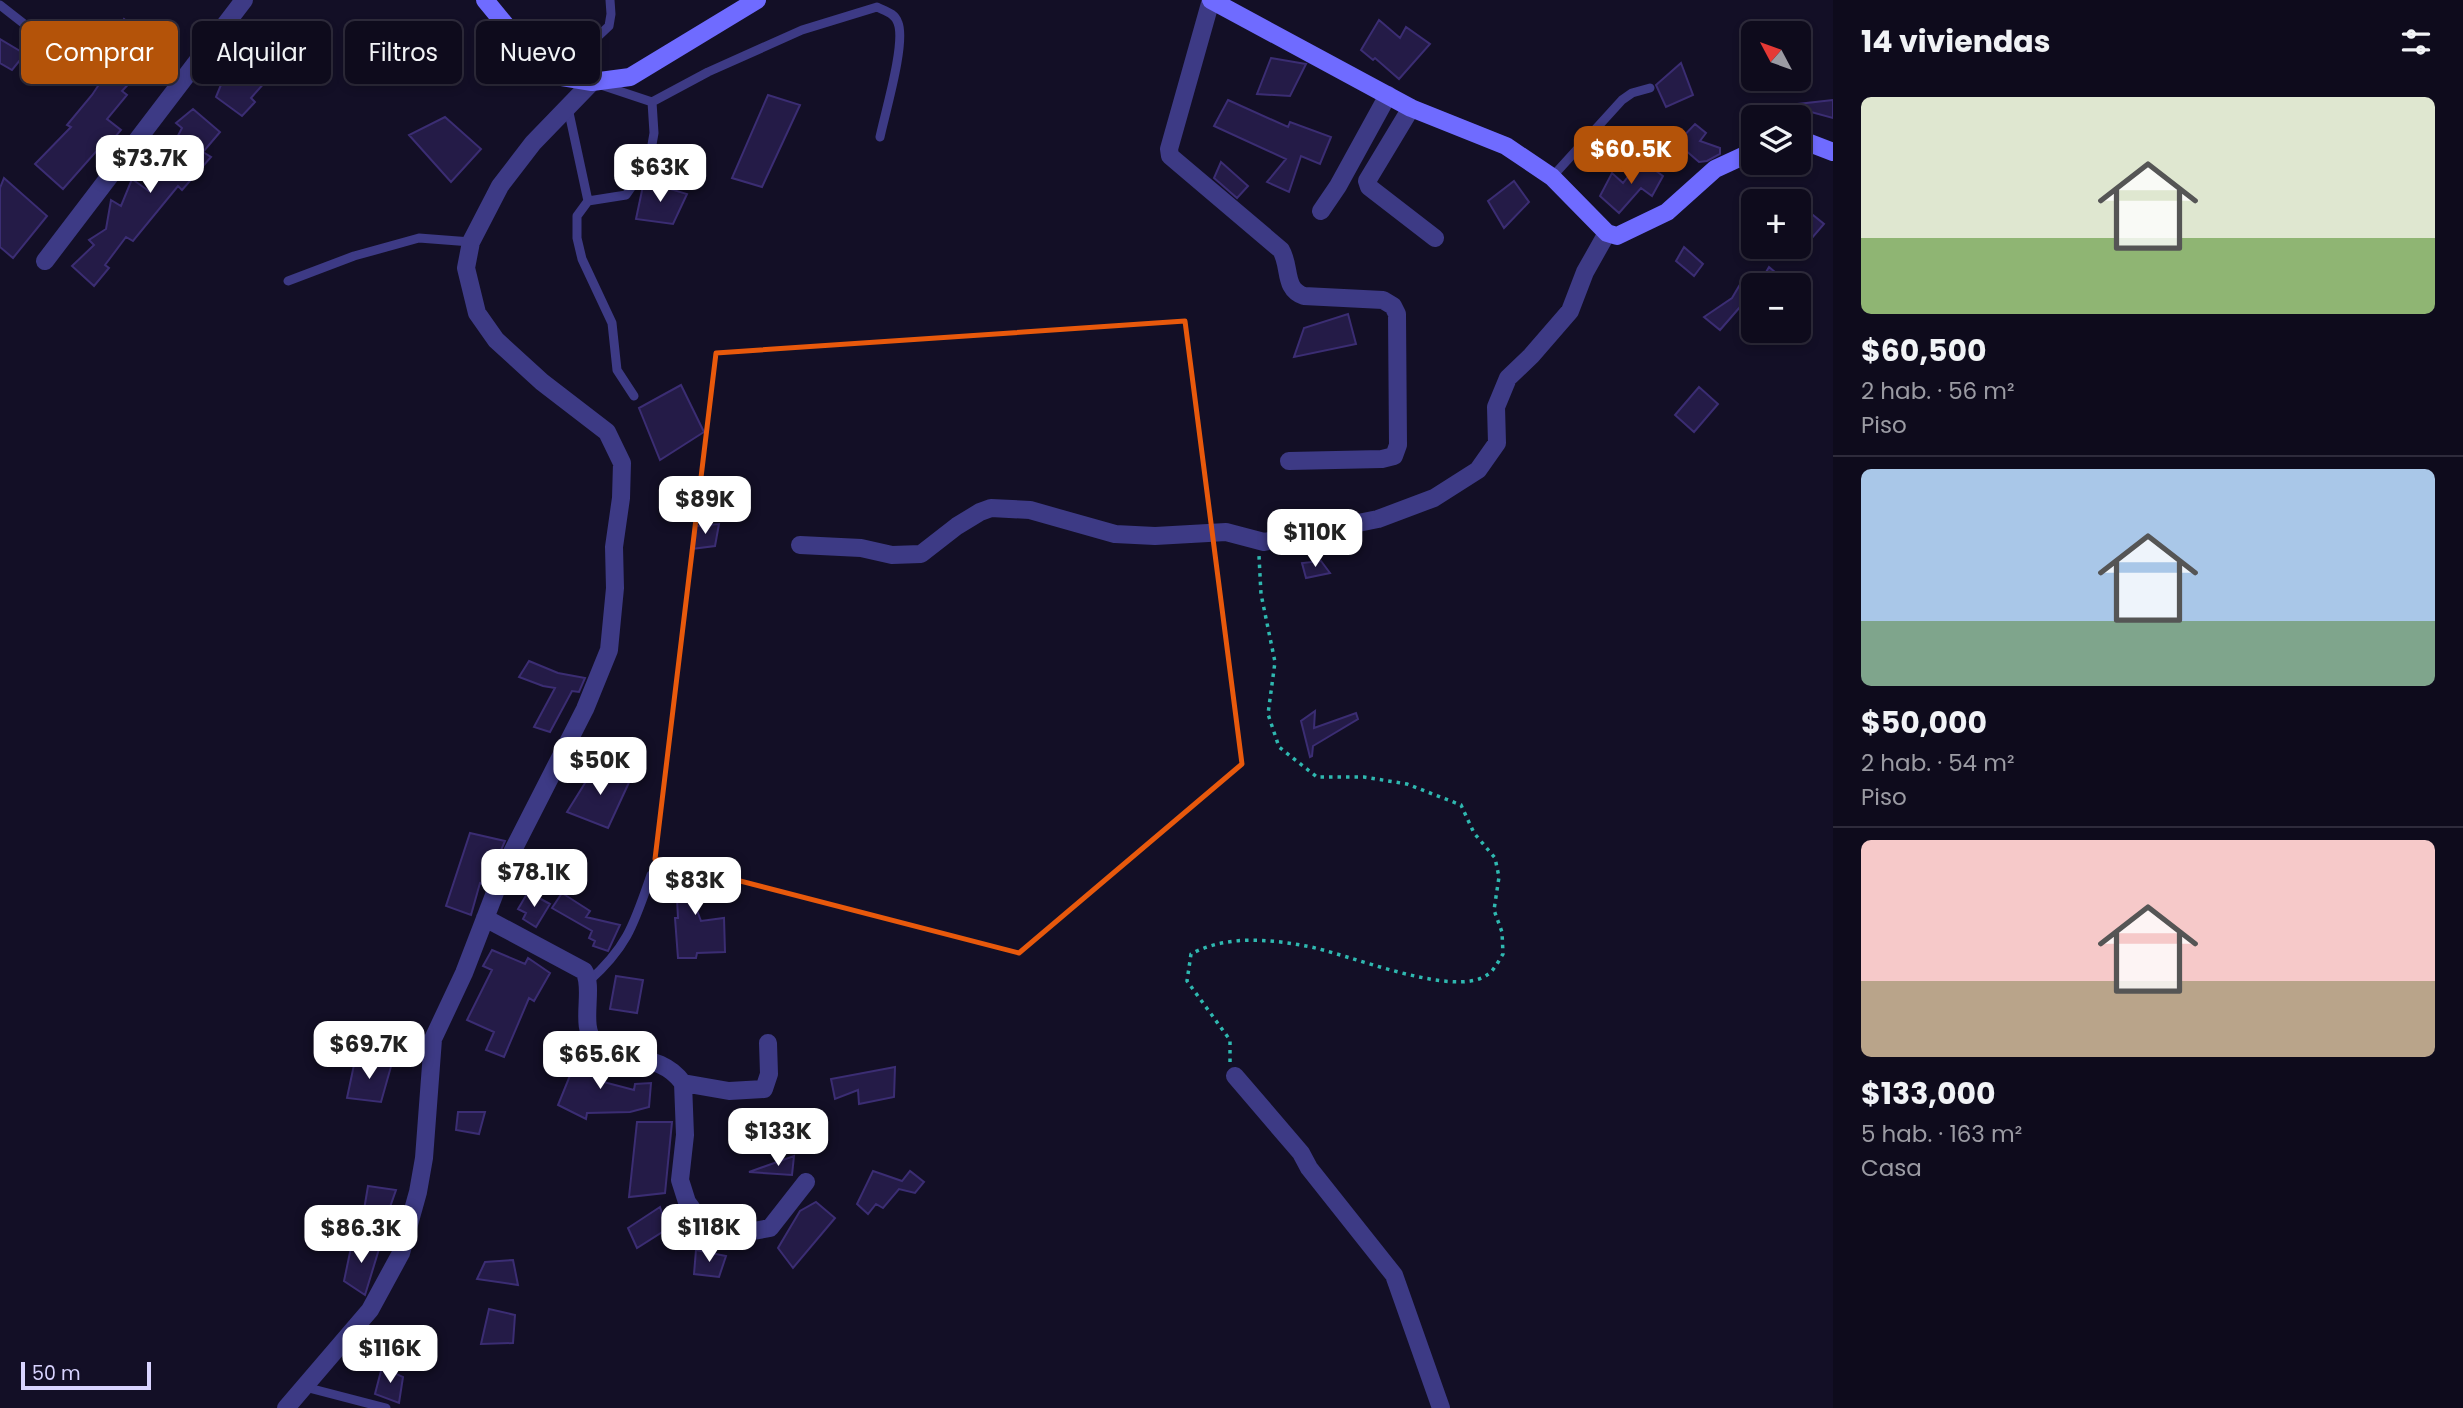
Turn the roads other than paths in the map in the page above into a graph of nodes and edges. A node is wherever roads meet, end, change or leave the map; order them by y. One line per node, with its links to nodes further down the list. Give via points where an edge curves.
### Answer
1 (244, 0): 28 (street)
2 (485, 0): 8 (street)
3 (610, 0): 9 (lane, via 609,26)
4 (757, 0): 10 (street, via 630,77)
5 (1211, 0): 14 (street); 31 (street, via 1170,156 1281,250 1296,294 1383,300 1396,314 1398,445 1394,456)
6 (0, 5): 7 (lane)
7 (21, 21)
8 (502, 21)
9 (600, 34)
10 (600, 81)
11 (590, 84): 16 (street)
12 (598, 84): 15 (lane)
13 (1650, 88): 22 (lane, via 1622,100)
14 (1388, 96): 17 (street); 24 (street)
15 (652, 102): 18 (lane, via 802,30 877,7 893,14 899,24 900,44); 23 (lane, via 654,133 649,162 626,195)
16 (568, 106): 23 (lane); 27 (street, via 500,186)
17 (1411, 108): 22 (street, via 1506,146); 26 (street, via 1367,181)
18 (880, 137)
19 (1811, 144): 20 (street)
20 (1833, 152)
21 (1741, 157): 25 (street, via 1715,169 1667,212 1617,236)
22 (1552, 177): 25 (street)
23 (588, 201): 30 (lane, via 577,216 577,238 612,323 617,370)
24 (1321, 211)
25 (1607, 233): 32 (street, via 1570,311 1508,378 1496,407 1497,443 1478,470 1434,498 1378,519 1265,542 1226,532 1155,537 1115,534 1030,510 991,508 957,526 921,554)
26 (1435, 238)
27 (471, 242): 29 (lane, via 419,238); 34 (street, via 466,268 477,313 496,340 607,432 622,463 609,650 585,709 506,864)
28 (45, 261)
29 (288, 281)
30 (634, 396)
31 (1289, 461)
32 (800, 545)
33 (651, 875): 35 (lane, via 623,945)
34 (485, 918): 35 (street, via 584,971); 40 (street, via 433,1039 424,1158 401,1253 370,1310)
35 (588, 982): 38 (street, via 590,1033 597,1044 664,1065)
36 (768, 1043): 38 (street, via 769,1074 764,1089 729,1091)
37 (1234, 1076): 43 (street, via 1301,1153 1394,1275)
38 (683, 1083): 39 (street, via 685,1135 680,1180 687,1202 706,1228 748,1232 770,1228)
39 (806, 1182)
40 (305, 1387): 41 (street); 42 (lane)
41 (286, 1408)
42 (386, 1408)
43 (1441, 1408)

